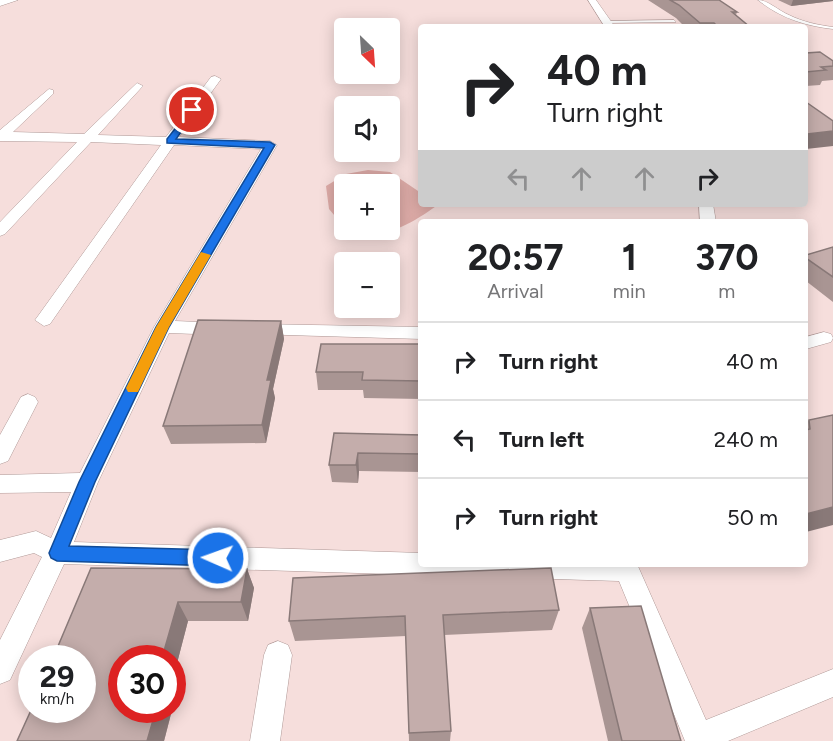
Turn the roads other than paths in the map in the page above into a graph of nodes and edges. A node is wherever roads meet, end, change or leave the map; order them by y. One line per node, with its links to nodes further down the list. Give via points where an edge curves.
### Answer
1 (14, 0): 4 (street)
2 (592, 0): 6 (street)
3 (760, 0): 8 (lane, via 796,21)
4 (0, 3)
5 (674, 21): 7 (lane)
6 (608, 24)
7 (625, 24)
8 (833, 28)
9 (215, 79): 14 (street)
10 (137, 86): 13 (street)
11 (49, 92): 12 (street)
12 (1, 136): 13 (street)
13 (85, 139): 14 (street); 15 (street)
14 (170, 141): 16 (street); 17 (street, via 270,145)
15 (0, 231)
16 (44, 320)
17 (163, 327): 18 (street); 21 (street)
18 (418, 333)
19 (28, 402): 20 (street)
20 (0, 455)
21 (87, 482): 22 (street); 24 (street)
22 (0, 484)
23 (0, 551): 24 (street, via 36,542)
24 (57, 553): 25 (street); 28 (street)
25 (418, 562)
26 (625, 567): 30 (street)
27 (278, 655): 31 (street)
28 (0, 670)
29 (833, 683): 30 (street)
30 (699, 740)
31 (265, 741)

